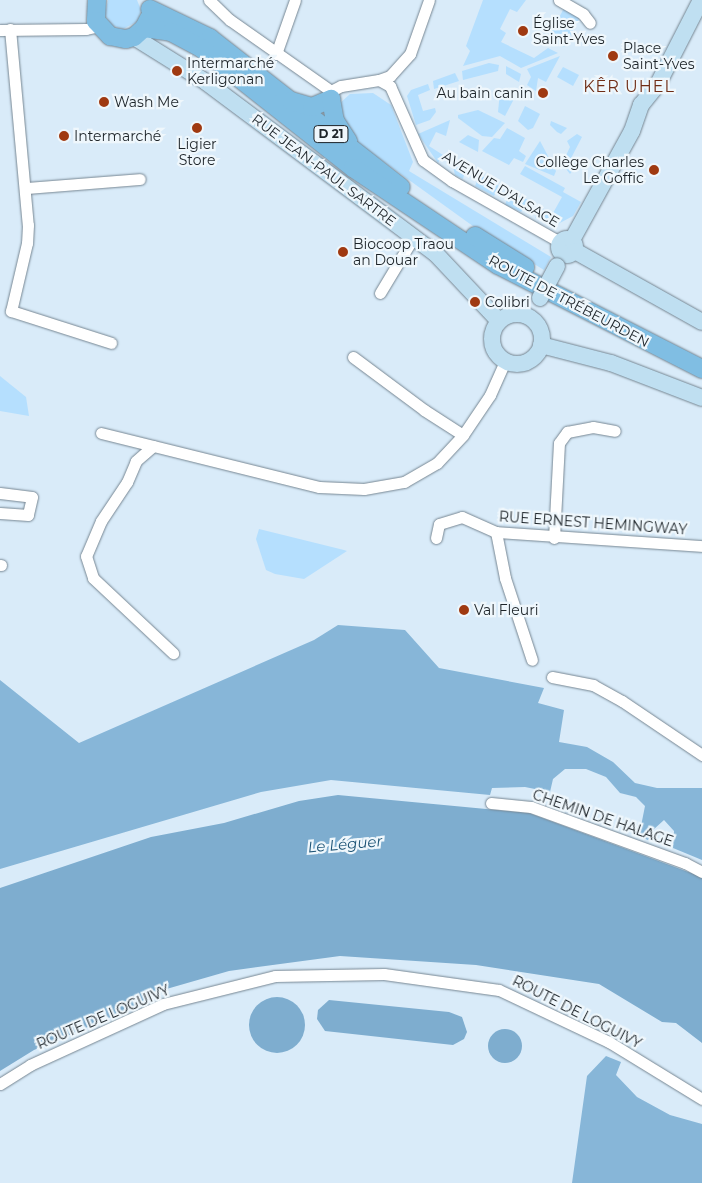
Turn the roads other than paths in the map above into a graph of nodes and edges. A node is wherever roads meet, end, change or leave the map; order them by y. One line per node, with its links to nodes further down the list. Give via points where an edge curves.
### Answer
1 (209, 0): 12 (street)
2 (295, 0): 12 (street)
3 (429, 0): 13 (street, via 410,54 390,76)
4 (559, 0): 8 (street, via 583,14)
5 (701, 0): 20 (main road, via 658,84 641,105 632,131)
6 (148, 5): 11 (main road); 15 (main road, ROUTE DE TRÉBEURDEN / D 21, via 210,38)
7 (97, 12): 9 (street); 9 (street); 11 (main road, ROUTE DE TRÉBEURDEN, via 118,38)
8 (590, 23)
9 (70, 29): 10 (street)
10 (5, 30): 18 (street)
11 (139, 32): 19 (main road, RUE JEAN-PAUL SARTRE); 31 (main road, ROUTE DE TRÉBEURDEN / D 21, via 171,32 201,48 353,168 498,265)
12 (276, 54): 14 (street)
13 (379, 80): 14 (street, via 341,86); 20 (street, AVENUE D'ALSACE, via 390,86 423,160)
14 (331, 95): 15 (main road, via 312,107); 16 (main road, via 342,136)
15 (284, 97): 16 (main road, ROUTE DE TRÉBEURDEN / D 21)
16 (363, 158): 30 (main road, ROUTE DE TRÉBEURDEN / D 21, via 404,190 513,260)
17 (140, 179): 18 (street)
18 (26, 188): 22 (street, via 27,243)
19 (413, 238): 21 (street); 24 (main road, RUE JEAN-PAUL SARTRE, via 458,274)
20 (566, 251): 23 (main road, bridge); 25 (main road)
21 (380, 293)
22 (6, 310): 26 (street)
23 (529, 317): 24 (main road, via 510,314); 27 (main road, via 540,329)
24 (499, 321): 29 (main road, via 494,327 492,343)
25 (702, 322)
26 (111, 343)
27 (541, 344): 29 (main road, via 527,362); 32 (main road, via 611,363)
28 (353, 357): 35 (street)
29 (505, 361): 35 (street, via 490,395)
30 (702, 362)
31 (702, 369)
32 (702, 398)
33 (615, 431): 41 (street, via 593,427 567,432 559,442)
34 (101, 434): 36 (street)
35 (463, 435): 36 (street, via 437,463 404,482 364,488 319,487)
36 (153, 446): 43 (street, via 136,461 127,482 101,521 86,556 93,578)
37 (0, 492): 38 (street, via 32,497 28,515)
38 (0, 513)
39 (496, 532): 40 (street, RUE ERNEST HEMINGWAY, via 462,518 439,524); 41 (street, RUE ERNEST HEMINGWAY); 44 (street, via 505,578)
40 (436, 538)
41 (554, 538): 42 (street, RUE ERNEST HEMINGWAY)
42 (702, 546)
43 (173, 653)
44 (532, 660)
45 (552, 677): 46 (street, via 593,685)
46 (702, 755)
47 (492, 803): 48 (street, CHEMIN DE HALAGE, via 531,807)
48 (702, 872)
49 (0, 1084): 50 (street, ROUTE DE LOGUIVY, via 30,1065 162,1004 275,976 384,974 499,990 609,1042)
50 (702, 1099)

